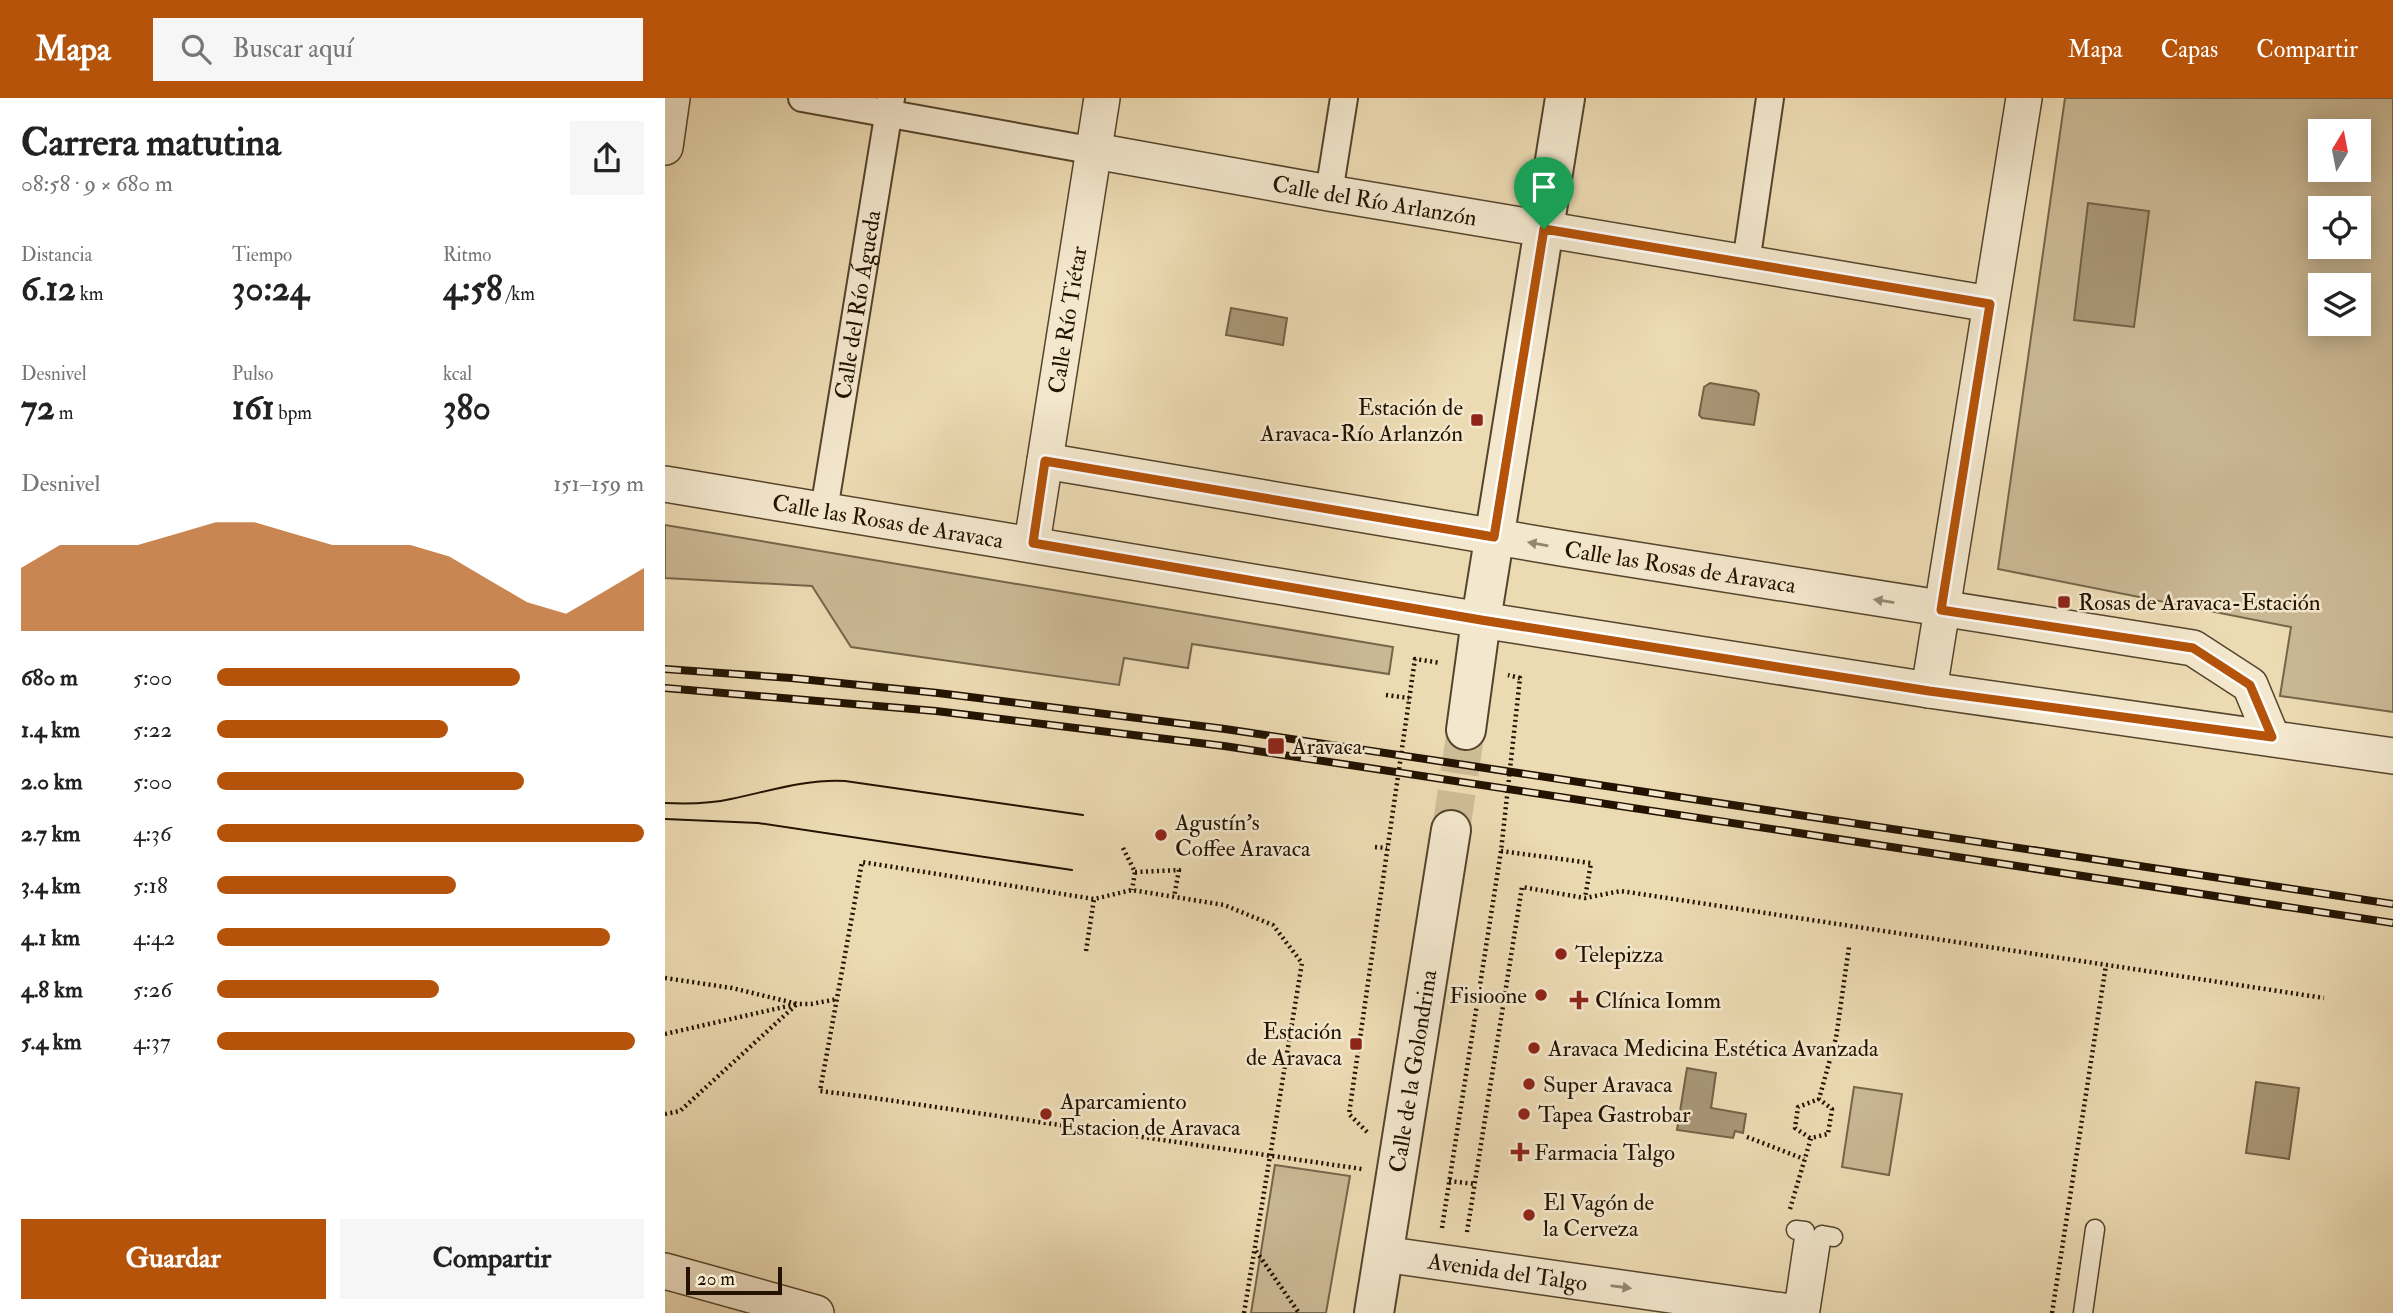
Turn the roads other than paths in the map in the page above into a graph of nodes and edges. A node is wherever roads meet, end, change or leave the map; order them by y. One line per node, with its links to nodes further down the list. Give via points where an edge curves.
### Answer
1 (672, 98): 9 (street)
2 (802, 98): 8 (street, Calle del Río Arlanzón)
3 (1102, 98): 10 (street, Calle Río Tiétar)
4 (1344, 98): 11 (street)
5 (1565, 98): 12 (street)
6 (1770, 98): 13 (street)
7 (2024, 98): 14 (street)
8 (889, 105): 10 (street, Calle del Río Arlanzón); 17 (street, Calle del Río Águeda)
9 (665, 146)
10 (1095, 151): 11 (street, Calle del Río Arlanzón); 15 (street, Calle Río Tiétar)
11 (1329, 193): 12 (street, Calle del Río Arlanzón)
12 (1544, 229): 13 (street, Calle del Río Arlanzón); 18 (street)
13 (1746, 263): 14 (street, Calle del Río Arlanzón)
14 (1990, 304): 20 (street)
15 (1045, 461): 18 (street, Calle las Rosas de Aravaca); 19 (street, Calle Río Tiétar)
16 (665, 484): 17 (street, Calle las Rosas de Aravaca)
17 (824, 510): 19 (street, Calle las Rosas de Aravaca)
18 (1494, 537): 20 (street, Calle las Rosas de Aravaca, one-way to 18); 21 (street)
19 (1033, 543): 21 (street, Calle las Rosas de Aravaca)
20 (1941, 610): 22 (street); 24 (street, Calle las Rosas de Aravaca, via 2193,648 2250,685)
21 (1481, 620): 22 (street, Calle las Rosas de Aravaca); 23 (street)
22 (1929, 691): 24 (street, Calle las Rosas de Aravaca)
23 (1466, 730)
24 (2272, 737): 25 (street, Calle las Rosas de Aravaca)
25 (2393, 756)
26 (1451, 830): 30 (street, Calle de la Golondrina)
27 (1792, 1226): 34 (lane, via 1805,1231)
28 (2095, 1228): 36 (lane)
29 (1833, 1237): 35 (lane, via 1822,1235)
30 (1383, 1254): 33 (street, Calle de la Golondrina); 34 (street, Avenida del Talgo, one-way to 34)
31 (665, 1271): 32 (street)
32 (816, 1313)
33 (1374, 1313)
34 (1795, 1313)
35 (1810, 1313)
36 (2083, 1313)

